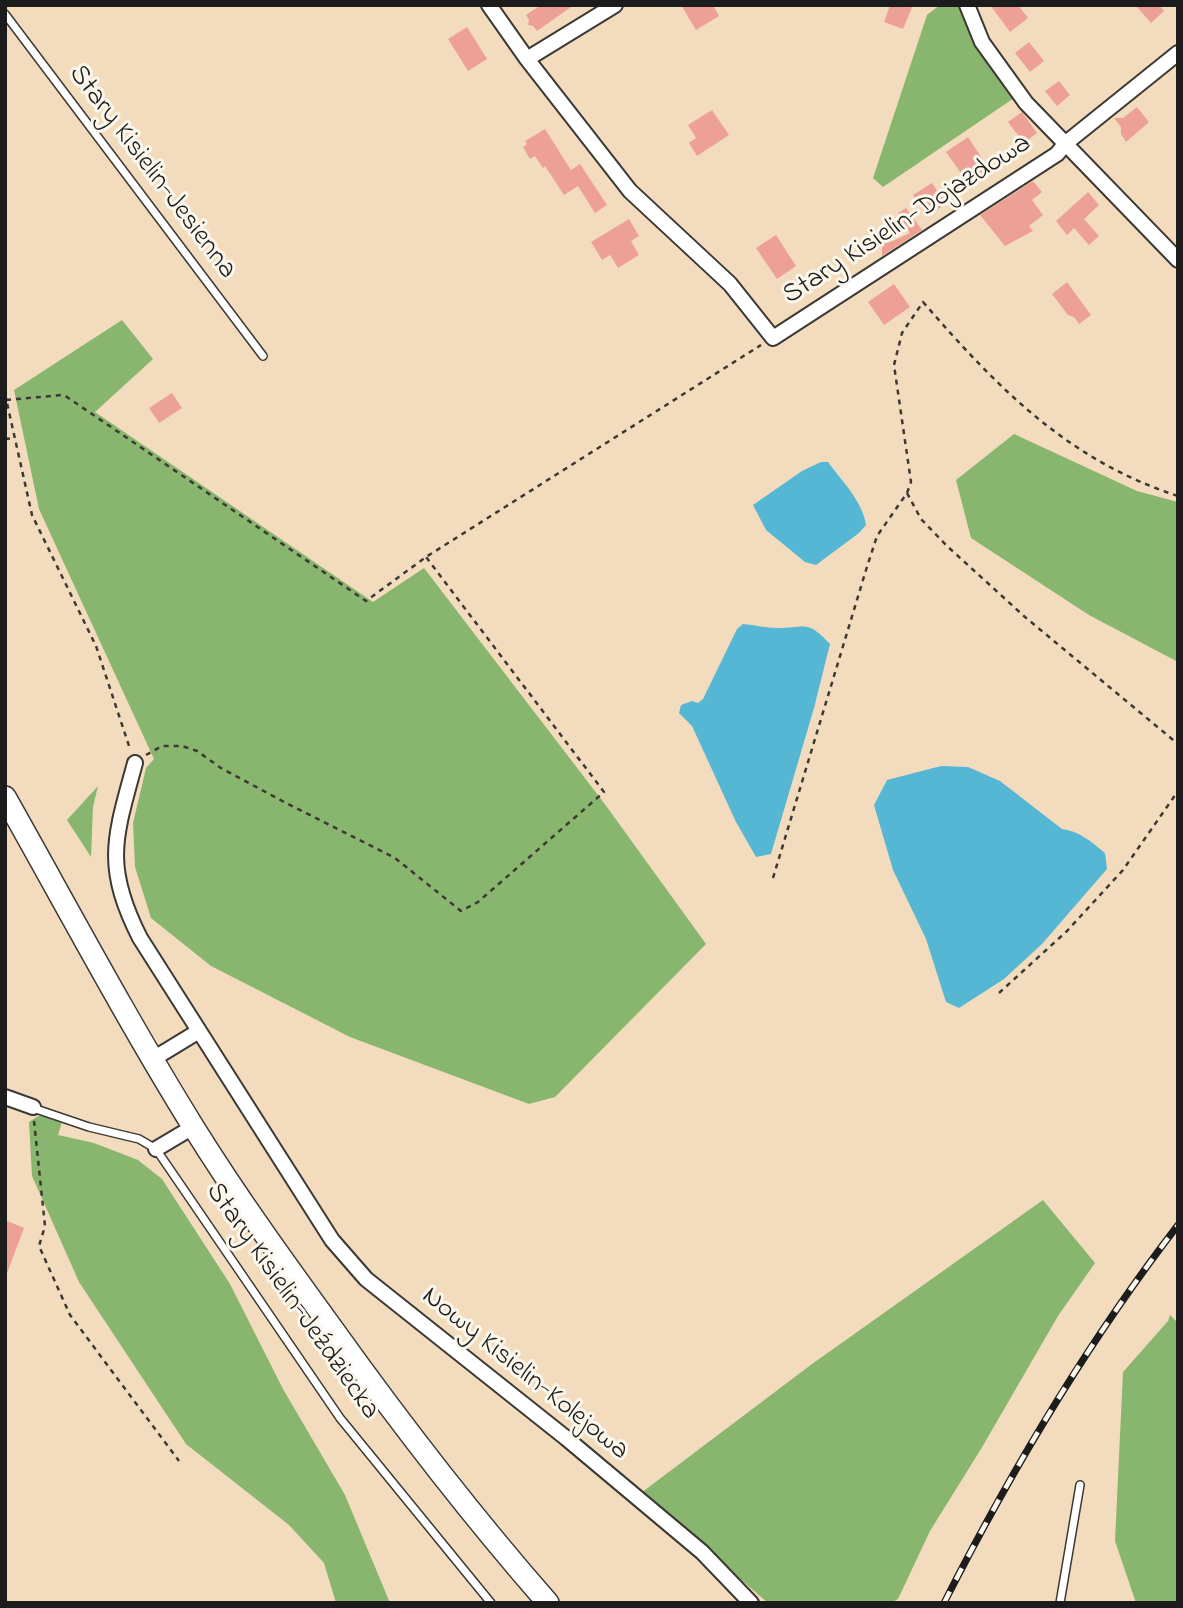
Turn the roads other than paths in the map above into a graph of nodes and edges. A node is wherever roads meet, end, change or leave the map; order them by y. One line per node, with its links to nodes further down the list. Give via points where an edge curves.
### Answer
1 (489, 5): 6 (street)
2 (615, 5): 6 (street)
3 (967, 5): 7 (street, Stary Kisielin-Dojazdowa, via 982,42 1009,80)
4 (5, 14): 9 (lane, Stary Kisielin-Jesienna)
5 (1178, 53): 7 (street, Stary Kisielin-Dojazdowa)
6 (527, 59): 7 (street, Stary Kisielin-Dojazdowa, via 631,191 730,284 773,338 1057,154)
7 (1066, 143): 8 (street)
8 (1178, 260)
9 (263, 356)
10 (135, 762): 12 (street, Nowy Kisielin-Kolejowa, via 116,833 120,891 140,938)
11 (5, 797): 13 (main road)
12 (199, 1031): 13 (street); 21 (street, Nowy Kisielin-Kolejowa, via 332,1240 366,1279 702,1552)
13 (153, 1059): 16 (main road)
14 (5, 1097): 15 (street)
15 (33, 1107): 17 (lane, via 139,1139)
16 (194, 1127): 17 (street); 20 (main road, via 262,1233 382,1398 503,1553)
17 (156, 1149): 19 (lane, Stary Kisielin-Jeździecka, via 340,1418)
18 (1080, 1485): 22 (lane)
19 (491, 1603)
20 (548, 1603)
21 (751, 1603)
22 (1060, 1603)

